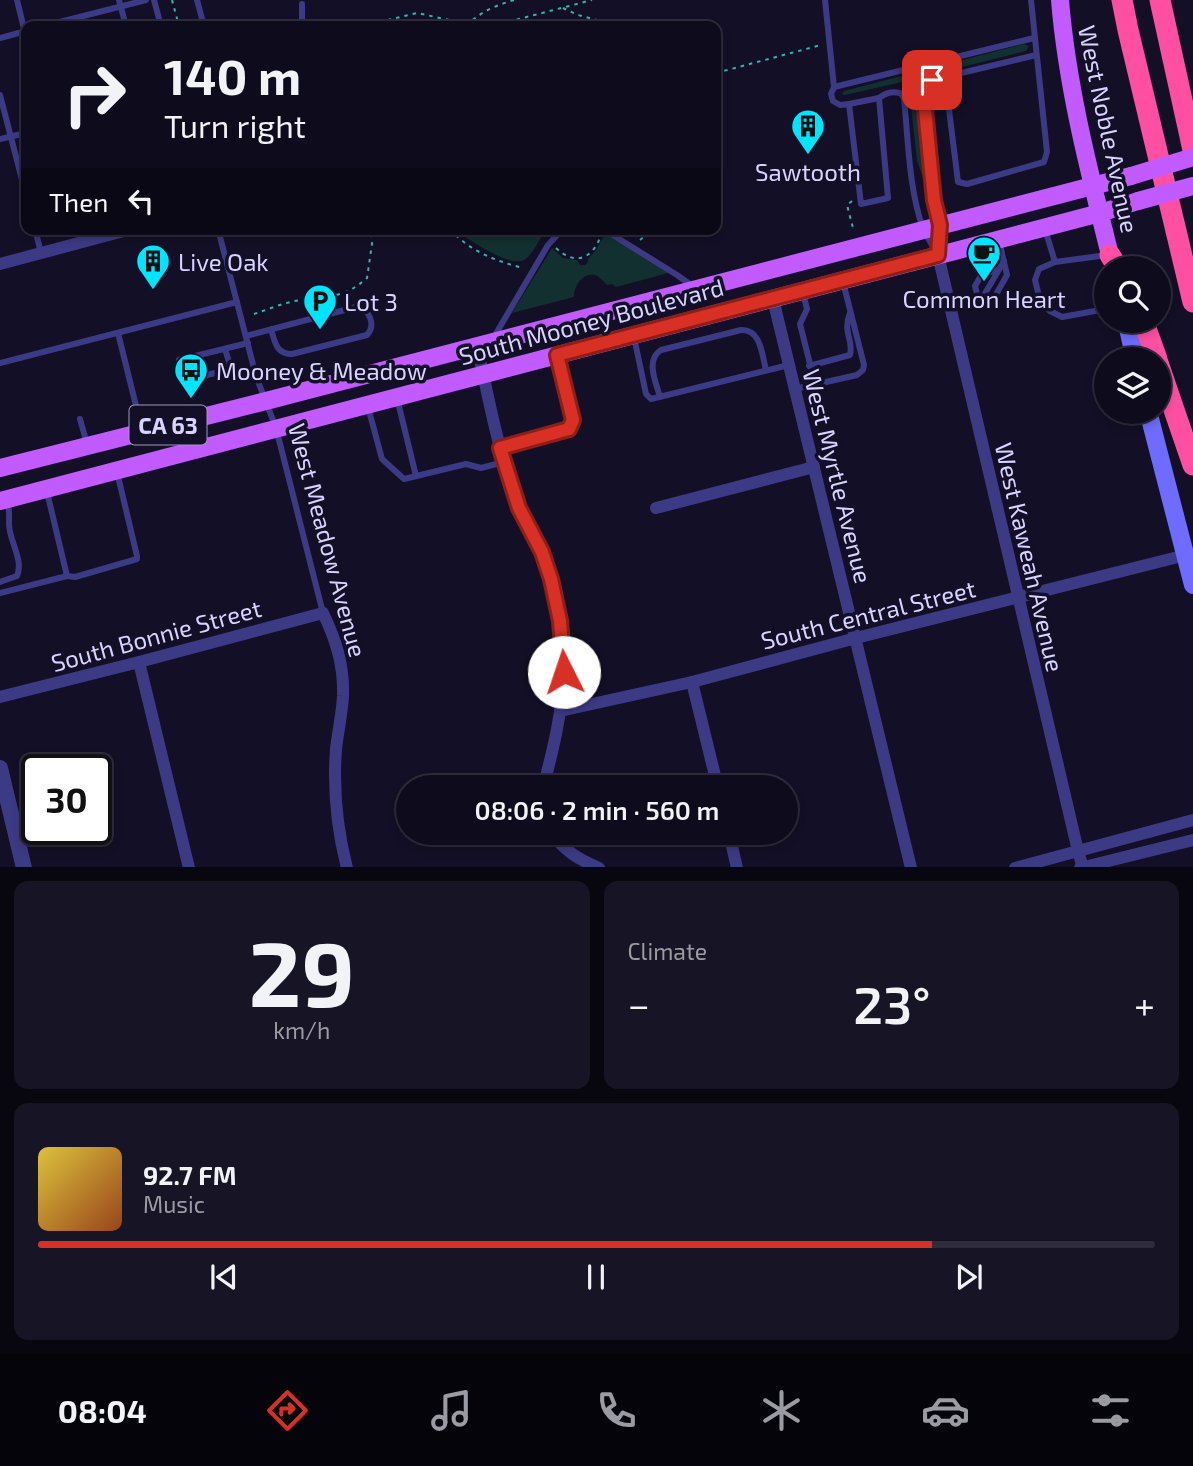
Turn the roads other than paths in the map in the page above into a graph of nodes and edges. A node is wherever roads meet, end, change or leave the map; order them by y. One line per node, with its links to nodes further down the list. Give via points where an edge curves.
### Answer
1 (17, 0): 12 (lane)
2 (146, 0): 10 (lane)
3 (154, 0): 15 (lane)
4 (197, 0): 16 (lane)
5 (825, 0): 23 (lane)
6 (1031, 0): 20 (lane)
7 (1060, 0): 33 (main road, West Noble Avenue, via 1074,101)
8 (1122, 0): 58 (highway)
9 (1160, 0): 30 (highway)
10 (120, 3): 13 (lane); 14 (lane)
11 (302, 4): 17 (lane)
12 (23, 21)
13 (61, 21)
14 (125, 21)
15 (160, 21)
16 (203, 21)
17 (301, 21)
18 (21, 34): 19 (lane)
19 (0, 38)
20 (1034, 38): 21 (lane); 23 (lane)
21 (1036, 55): 22 (lane); 22 (lane, via 1047,152 1044,162 967,184 958,182)
22 (945, 77): 36 (lane, via 932,80 923,89 934,200)
23 (834, 87): 26 (lane, via 833,102)
24 (0, 95): 28 (lane)
25 (879, 98): 26 (lane); 26 (lane, via 888,198 861,204); 36 (lane, via 893,92 904,98 917,204)
26 (849, 104)
27 (21, 134): 28 (lane)
28 (11, 137): 29 (lane); 32 (lane)
29 (0, 139)
30 (1193, 150)
31 (1193, 157): 33 (main road, South Mooney Boulevard / CA 63, bridge)
32 (21, 176)
33 (1093, 186): 35 (main road, West Noble Avenue); 36 (main road, South Mooney Boulevard / CA 63)
34 (1193, 186): 35 (main road, South Mooney Boulevard, bridge)
35 (1100, 213): 37 (main road, South Mooney Boulevard / CA 63); 46 (main road, West Noble Avenue)
36 (932, 227): 45 (lane); 45 (lane); 53 (main road, South Mooney Boulevard / CA 63)
37 (1045, 227): 43 (main road, South Mooney Boulevard / CA 63); 48 (lane)
38 (36, 235): 44 (lane)
39 (108, 235): 44 (street)
40 (220, 235): 56 (lane, West Meadow Avenue)
41 (557, 235): 66 (lane)
42 (613, 235): 53 (lane)
43 (998, 239): 45 (main road, South Mooney Boulevard / CA 63); 47 (lane)
44 (41, 253): 50 (street)
45 (938, 255): 52 (main road, South Mooney Boulevard / CA 63); 59 (street, West Kaweah Avenue)
46 (1112, 256)
47 (1004, 261): 51 (lane); 57 (lane, via 1007,275 994,298)
48 (1055, 262): 49 (lane); 60 (lane, via 1039,269 1035,280 1041,304 1062,317)
49 (1094, 263)
50 (0, 264)
51 (998, 270): 57 (lane); 57 (lane, via 982,274 975,286)
52 (842, 281): 54 (main road, South Mooney Boulevard / CA 63); 61 (lane)
53 (696, 289): 66 (main road, South Mooney Boulevard / CA 63)
54 (802, 291): 55 (main road, South Mooney Boulevard / CA 63); 71 (lane, via 807,309 800,324)
55 (773, 299): 64 (main road, South Mooney Boulevard / CA 63); 70 (street, West Myrtle Avenue)
56 (237, 302): 63 (lane); 65 (lane, West Meadow Avenue)
57 (979, 302): 59 (lane)
58 (1193, 302)
59 (950, 309): 101 (street, West Kaweah Avenue)
60 (1094, 311)
61 (850, 313): 71 (lane, via 846,330 850,355); 74 (lane, via 863,370)
62 (271, 329): 62 (lane, via 279,351 292,354 367,335 372,327 367,311 356,307); 65 (lane)
63 (118, 333): 69 (lane); 84 (lane)
64 (633, 335): 68 (main road, South Mooney Boulevard / CA 63); 77 (lane, via 646,394)
65 (247, 340): 67 (lane); 79 (lane, West Meadow Avenue)
66 (484, 344): 73 (street); 79 (main road, South Mooney Boulevard / CA 63)
67 (225, 348): 67 (lane, via 179,360 183,378 227,369)
68 (557, 355): 73 (main road, South Mooney Boulevard / CA 63); 86 (lane, via 572,425)
69 (0, 363)
70 (789, 365): 72 (lane); 75 (street, West Myrtle Avenue)
71 (809, 366): 74 (lane)
72 (766, 370): 77 (lane); 77 (lane, via 754,333 745,329 728,333 656,354 652,364)
73 (483, 374): 76 (main road, South Mooney Boulevard / CA 63); 86 (street)
74 (817, 384): 75 (lane)
75 (795, 389): 89 (street, West Myrtle Avenue)
76 (397, 397): 80 (main road, South Mooney Boulevard / CA 63); 92 (lane)
77 (658, 398)
78 (1171, 400): 88 (highway)
79 (266, 401): 83 (lane, West Meadow Avenue); 84 (main road, South Mooney Boulevard / CA 63)
80 (368, 405): 83 (main road, South Mooney Boulevard / CA 63); 92 (lane, via 382,459 404,479)
81 (80, 419): 85 (lane)
82 (1151, 424): 96 (main road)
83 (276, 428): 91 (main road, South Mooney Boulevard / CA 63); 102 (lane, West Meadow Avenue)
84 (143, 432): 85 (main road, South Mooney Boulevard / CA 63)
85 (87, 446): 90 (main road, South Mooney Boulevard / CA 63)
86 (500, 448): 87 (street)
87 (504, 461): 92 (lane); 107 (street, via 551,579 564,672)
88 (1193, 465)
89 (814, 467): 95 (street); 103 (street, West Myrtle Avenue)
90 (0, 468)
91 (117, 470): 93 (main road, South Mooney Boulevard / CA 63); 97 (lane, via 137,559)
92 (416, 476)
93 (46, 488): 94 (main road, South Mooney Boulevard / CA 63); 97 (lane)
94 (4, 500): 98 (lane, via 20,565 16,576)
95 (656, 508)
96 (1186, 555): 99 (main road); 101 (street, South Central Street)
97 (67, 576): 100 (lane)
98 (0, 582)
99 (1193, 585)
100 (0, 593)
101 (1018, 597): 103 (street, South Central Street); 115 (street, West Kaweah Avenue)
102 (323, 613): 104 (street, South Bonnie Street); 118 (street, West Meadow Avenue, via 336,641 343,676 335,798)
103 (856, 638): 105 (street, South Central Street); 121 (street, West Myrtle Avenue)
104 (139, 662): 106 (street, South Bonnie Street); 117 (street)
105 (692, 682): 107 (street, South Central Street); 110 (street)
106 (0, 697)
107 (560, 710): 109 (street)
108 (1, 775): 116 (street)
109 (547, 775)
110 (715, 775)
111 (1193, 820): 115 (street)
112 (1193, 840): 123 (street)
113 (560, 845): 119 (street)
114 (732, 845): 120 (street)
115 (1078, 851): 122 (street); 123 (street, West Kaweah Avenue)
116 (24, 867)
117 (189, 867)
118 (346, 867)
119 (599, 867)
120 (737, 867)
121 (911, 867)
122 (1015, 867)
123 (1082, 867)

